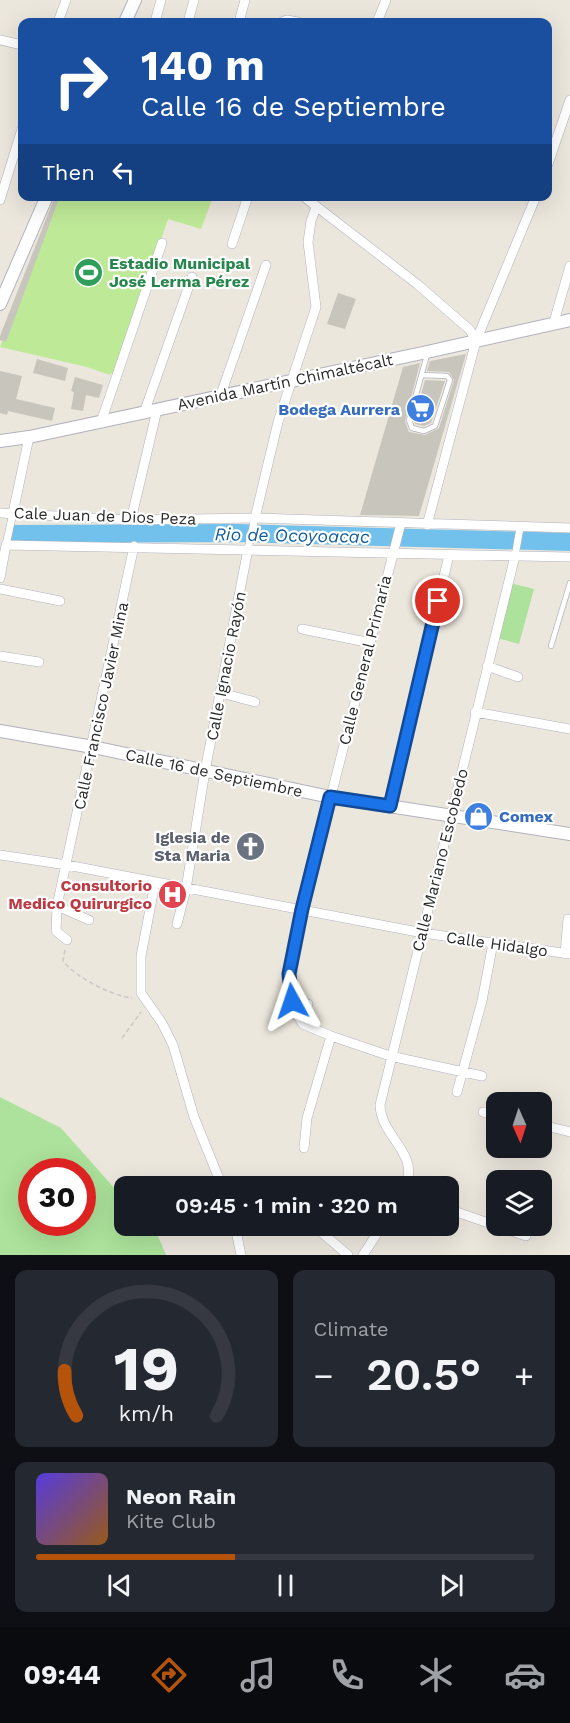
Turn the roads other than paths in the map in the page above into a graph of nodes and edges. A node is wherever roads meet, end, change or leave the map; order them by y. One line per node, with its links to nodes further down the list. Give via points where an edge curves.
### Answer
1 (66, 0): 7 (street)
2 (135, 0): 8 (main road)
3 (161, 0): 9 (street)
4 (194, 0): 10 (street)
5 (245, 0): 11 (street)
6 (386, 0): 12 (street)
7 (59, 18)
8 (127, 18)
9 (156, 18)
10 (189, 18)
11 (240, 18)
12 (379, 18)
13 (0, 40): 14 (street)
14 (18, 44)
15 (570, 100): 17 (street)
16 (18, 142): 18 (street)
17 (552, 152)
18 (0, 200)
19 (45, 201): 29 (main road)
20 (246, 201): 25 (street)
21 (309, 201): 23 (street)
22 (534, 201): 32 (street)
23 (316, 207): 32 (street, via 417,284 470,330); 35 (street, via 308,242 316,307)
24 (162, 243): 39 (street)
25 (232, 244)
26 (266, 265): 36 (street)
27 (570, 266): 31 (street)
28 (192, 277): 38 (street)
29 (0, 304)
30 (570, 320): 31 (main road, Avenida Martín Chimaltécalt)
31 (554, 322): 32 (main road, Avenida Martín Chimaltécalt)
32 (476, 341): 33 (main road, Avenida Martín Chimaltécalt); 47 (street)
33 (427, 352): 34 (lane); 35 (main road, Avenida Martín Chimaltécalt)
34 (422, 375): 34 (lane, via 409,420 412,428 424,431 435,426 450,380 447,376)
35 (291, 380): 36 (main road, Avenida Martín Chimaltécalt); 45 (street)
36 (220, 397): 37 (main road, Avenida Martín Chimaltécalt)
37 (158, 410): 38 (main road, Avenida Martín Chimaltécalt); 44 (street)
38 (144, 413): 39 (main road, Avenida Martín Chimaltécalt)
39 (101, 422): 40 (main road, Avenida Martín Chimaltécalt)
40 (29, 437): 41 (main road, Avenida Martín Chimaltécalt); 43 (street)
41 (0, 441)
42 (0, 513): 43 (street, Cale Juan de Dios Peza)
43 (13, 513): 44 (street, Cale Juan de Dios Peza); 50 (street)
44 (131, 520): 45 (street, Cale Juan de Dios Peza)
45 (254, 520): 46 (street, Cale Juan de Dios Peza); 53 (street)
46 (400, 525): 47 (street, Cale Juan de Dios Peza); 54 (street, Calle General Primaria)
47 (427, 525): 49 (street, Cale Juan de Dios Peza)
48 (570, 528): 49 (street, Cale Juan de Dios Peza)
49 (519, 530): 55 (street, Calle Mariano Escobedo)
50 (4, 535): 51 (street)
51 (6, 545): 52 (street); 58 (street)
52 (134, 546): 53 (street); 74 (street, Calle Francisco Javier Mina)
53 (249, 547): 54 (street); 69 (street, Calle Ignacio Rayón)
54 (393, 550): 56 (street); 63 (street, Calle General Primaria)
55 (515, 553): 56 (street); 57 (street); 67 (street, Calle Mariano Escobedo)
56 (448, 555): 77 (street)
57 (570, 557)
58 (0, 578)
59 (570, 583): 64 (lane)
60 (0, 589): 61 (street)
61 (60, 601)
62 (302, 629): 63 (street)
63 (371, 643): 76 (street, Calle General Primaria)
64 (551, 646)
65 (0, 656): 66 (street)
66 (39, 662)
67 (487, 666): 68 (street); 71 (street, Calle Mariano Escobedo)
68 (518, 677)
69 (221, 693): 70 (street); 75 (street, Calle Ignacio Rayón)
70 (255, 702)
71 (475, 712): 72 (street); 78 (street, Calle Mariano Escobedo)
72 (570, 729)
73 (0, 731): 74 (main road, Calle 16 de Septiembre)
74 (93, 747): 75 (main road, Calle 16 de Septiembre); 81 (street, Calle Francisco Javier Mina)
75 (205, 771): 76 (main road, Calle 16 de Septiembre); 83 (street, Calle Ignacio Rayón)
76 (330, 797): 77 (main road, Calle 16 de Septiembre); 85 (street, Calle General Primaria)
77 (390, 806): 78 (main road, Calle 16 de Septiembre)
78 (452, 815): 79 (main road, Calle 16 de Septiembre); 89 (street, Calle Mariano Escobedo)
79 (570, 834)
80 (0, 855): 81 (street, Calle Hidalgo)
81 (67, 865): 82 (street, Calle Hidalgo); 84 (street, Calle Francisco Javier Mina)
82 (155, 883): 83 (street, Calle Hidalgo); 105 (street, via 140,979 146,1002 173,1045 194,1117)
83 (186, 889): 85 (street, Calle Hidalgo); 88 (street, Calle Ignacio Rayón)
84 (57, 906): 87 (street); 90 (street, Calle Francisco Javier Mina, via 56,931)
85 (302, 909): 89 (street, Calle Hidalgo); 93 (street, Calle General Primaria, via 288,981)
86 (568, 919): 92 (street)
87 (89, 920)
88 (177, 924)
89 (423, 933): 91 (street, Calle Hidalgo); 96 (street, Calle Mariano Escobedo)
90 (67, 940)
91 (493, 943): 92 (street, Calle Hidalgo); 97 (street)
92 (568, 954)
93 (292, 1001): 94 (street); 95 (street, via 301,1023)
94 (308, 1004)
95 (331, 1036): 96 (street); 104 (street, via 307,1118)
96 (390, 1056): 97 (street); 106 (street, Calle Mariano Escobedo, via 380,1110 409,1164)
97 (464, 1072): 98 (street); 99 (street)
98 (482, 1076)
99 (458, 1092)
100 (483, 1112): 101 (street)
101 (486, 1113)
102 (552, 1128): 103 (street)
103 (570, 1132)
104 (304, 1148)
105 (218, 1176)
106 (407, 1176)
107 (459, 1213): 108 (street)
108 (486, 1222)
109 (237, 1236): 112 (street)
110 (326, 1236): 113 (street)
111 (375, 1236): 114 (street)
112 (241, 1255)
113 (348, 1255)
114 (363, 1255)

